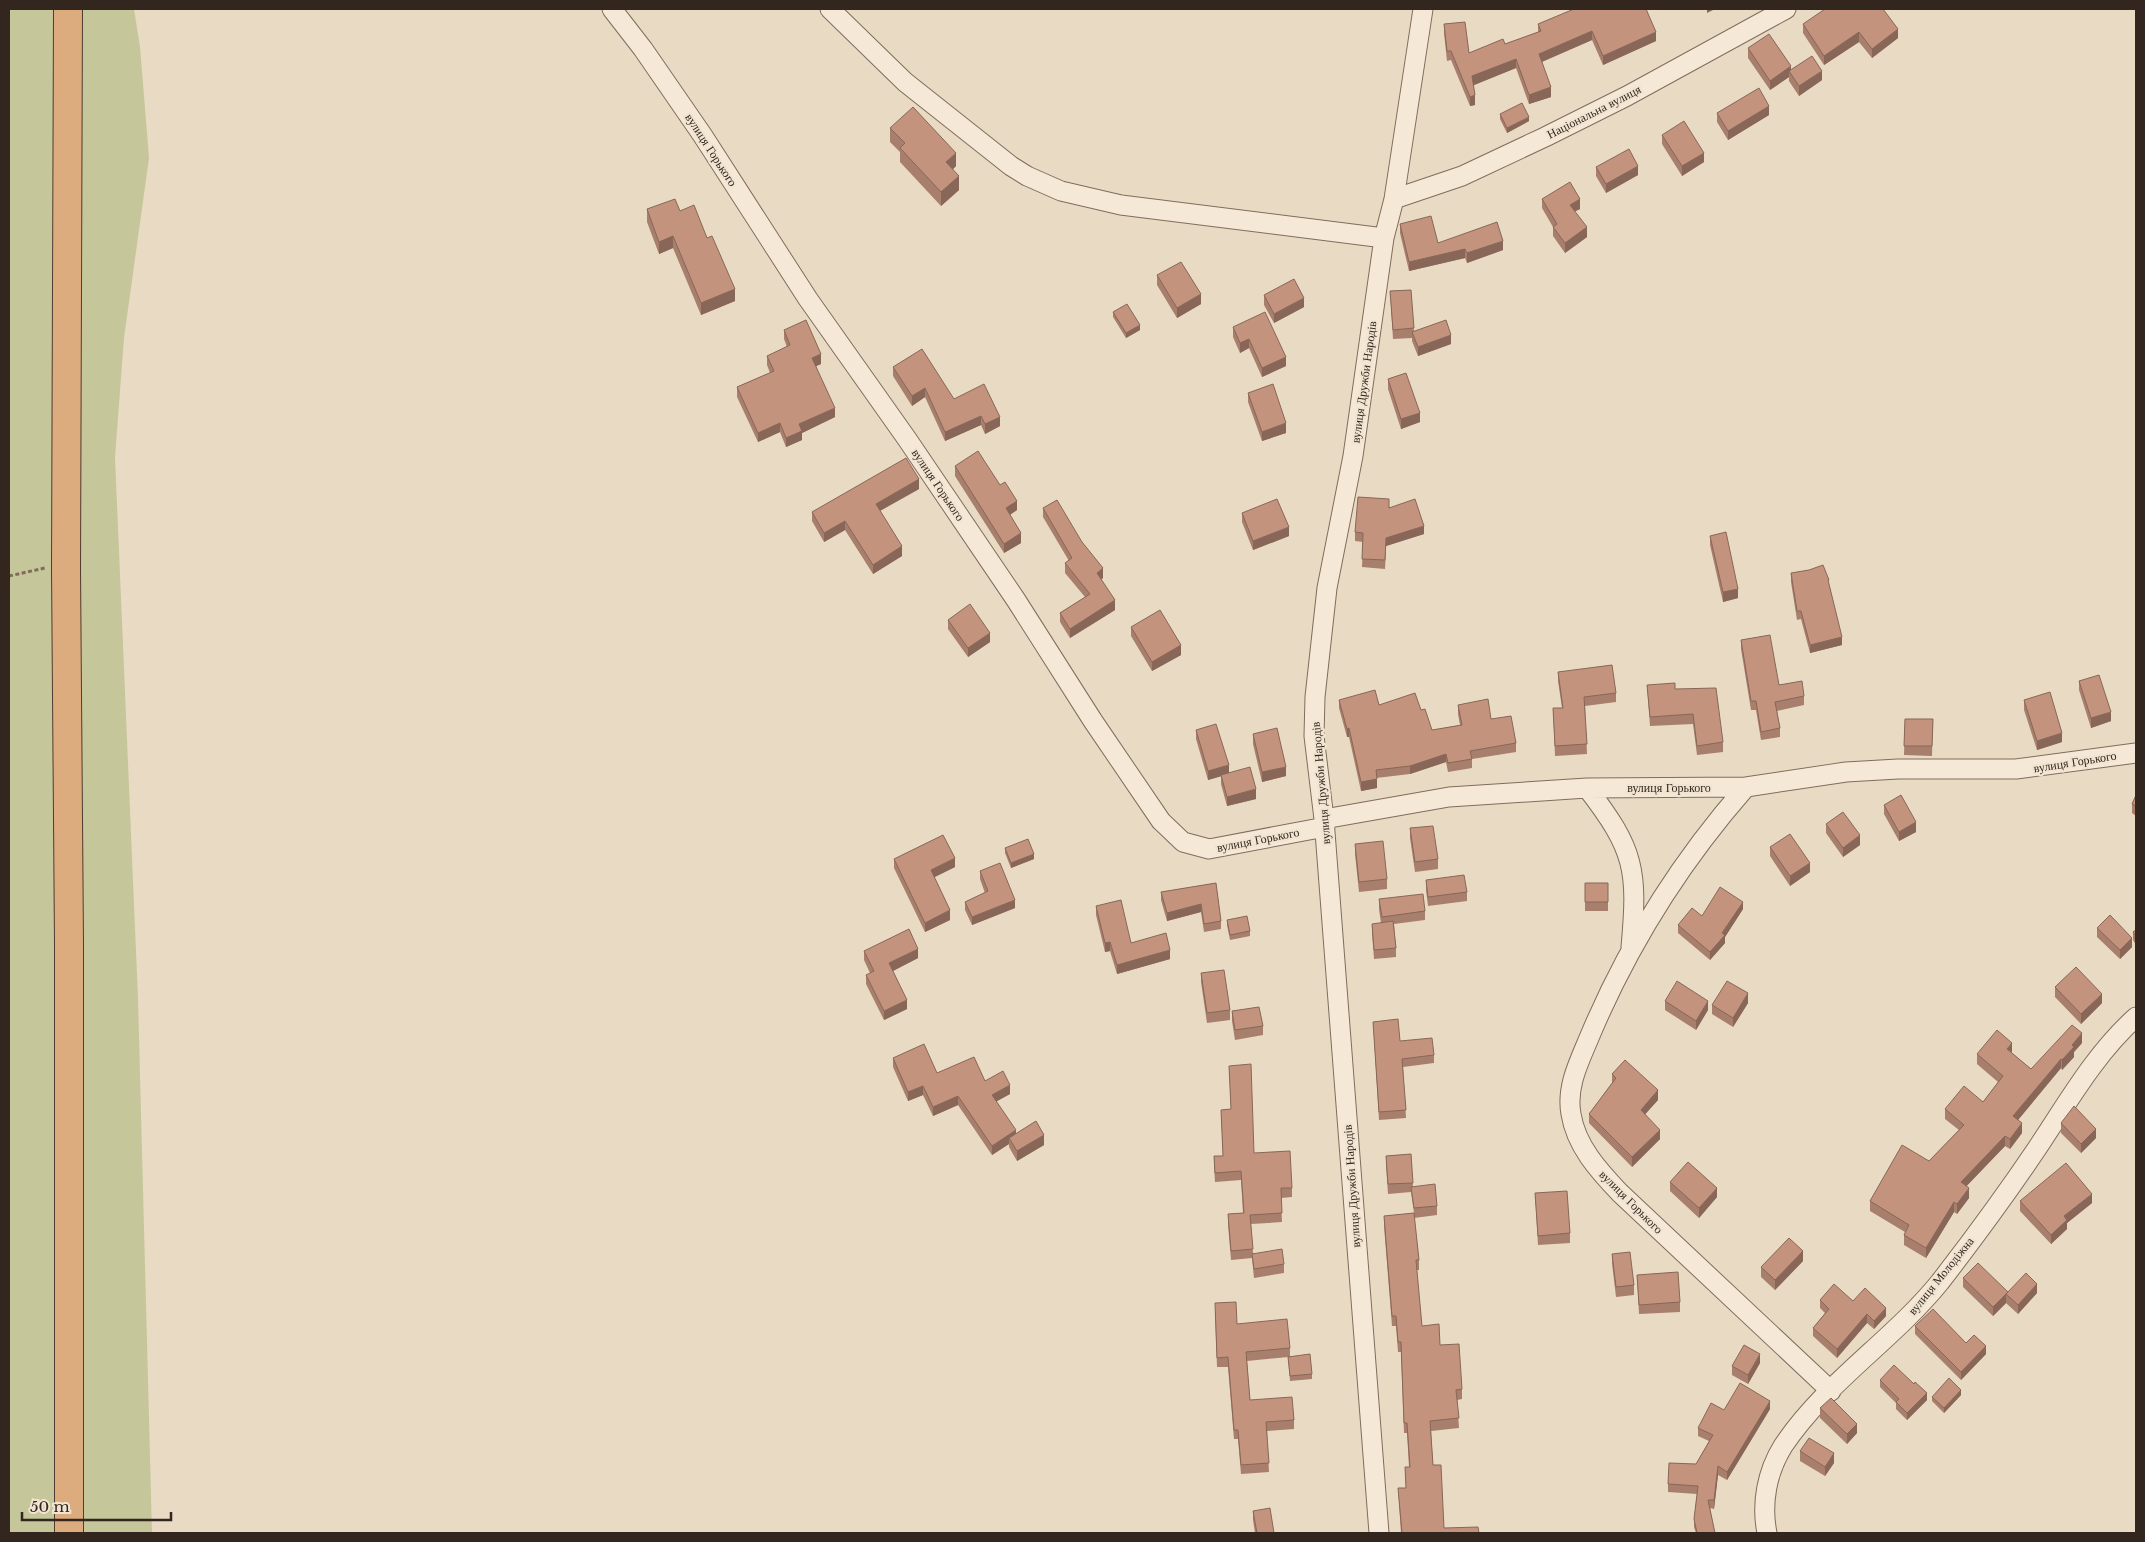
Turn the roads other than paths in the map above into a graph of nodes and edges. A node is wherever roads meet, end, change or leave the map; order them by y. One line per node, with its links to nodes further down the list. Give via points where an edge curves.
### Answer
1 (68, 9): 15 (highway)
2 (612, 9): 11 (street, вулиця Горького, via 703,136 808,299 1016,600 1161,821 1184,842 1209,849)
3 (830, 9): 7 (street, via 927,101 1012,166 1044,185 1121,205)
4 (1423, 9): 6 (street, вулиця Дружби Народів)
5 (1786, 9): 6 (street, Національна вулиця, via 1545,137 1462,176)
6 (1394, 199): 7 (street, вулиця Дружби Народів)
7 (1384, 238): 11 (street, вулиця Дружби Народів, via 1353,456 1327,588 1315,697 1314,736)
8 (2136, 752): 10 (street, вулиця Горького, via 2036,768 1846,772)
9 (1587, 788): 10 (street, вулиця Горького); 11 (street, вулиця Горького, via 1449,797); 12 (street, via 1611,818 1629,857 1635,901)
10 (1746, 788): 12 (street, вулиця Горького, via 1692,854)
11 (1325, 823): 16 (street, вулиця Дружби Народів)
12 (1631, 950): 14 (street, вулиця Горького, via 1573,1079 1569,1101 1577,1136 1591,1160 1620,1194)
13 (2136, 1018): 14 (street, вулиця Молодіжна, via 2096,1060 2008,1190 1940,1281)
14 (1831, 1391): 17 (street, вулиця Молодіжна, via 1799,1426 1772,1467 1766,1489)
15 (69, 1533)
16 (1379, 1533)
17 (1767, 1533)

